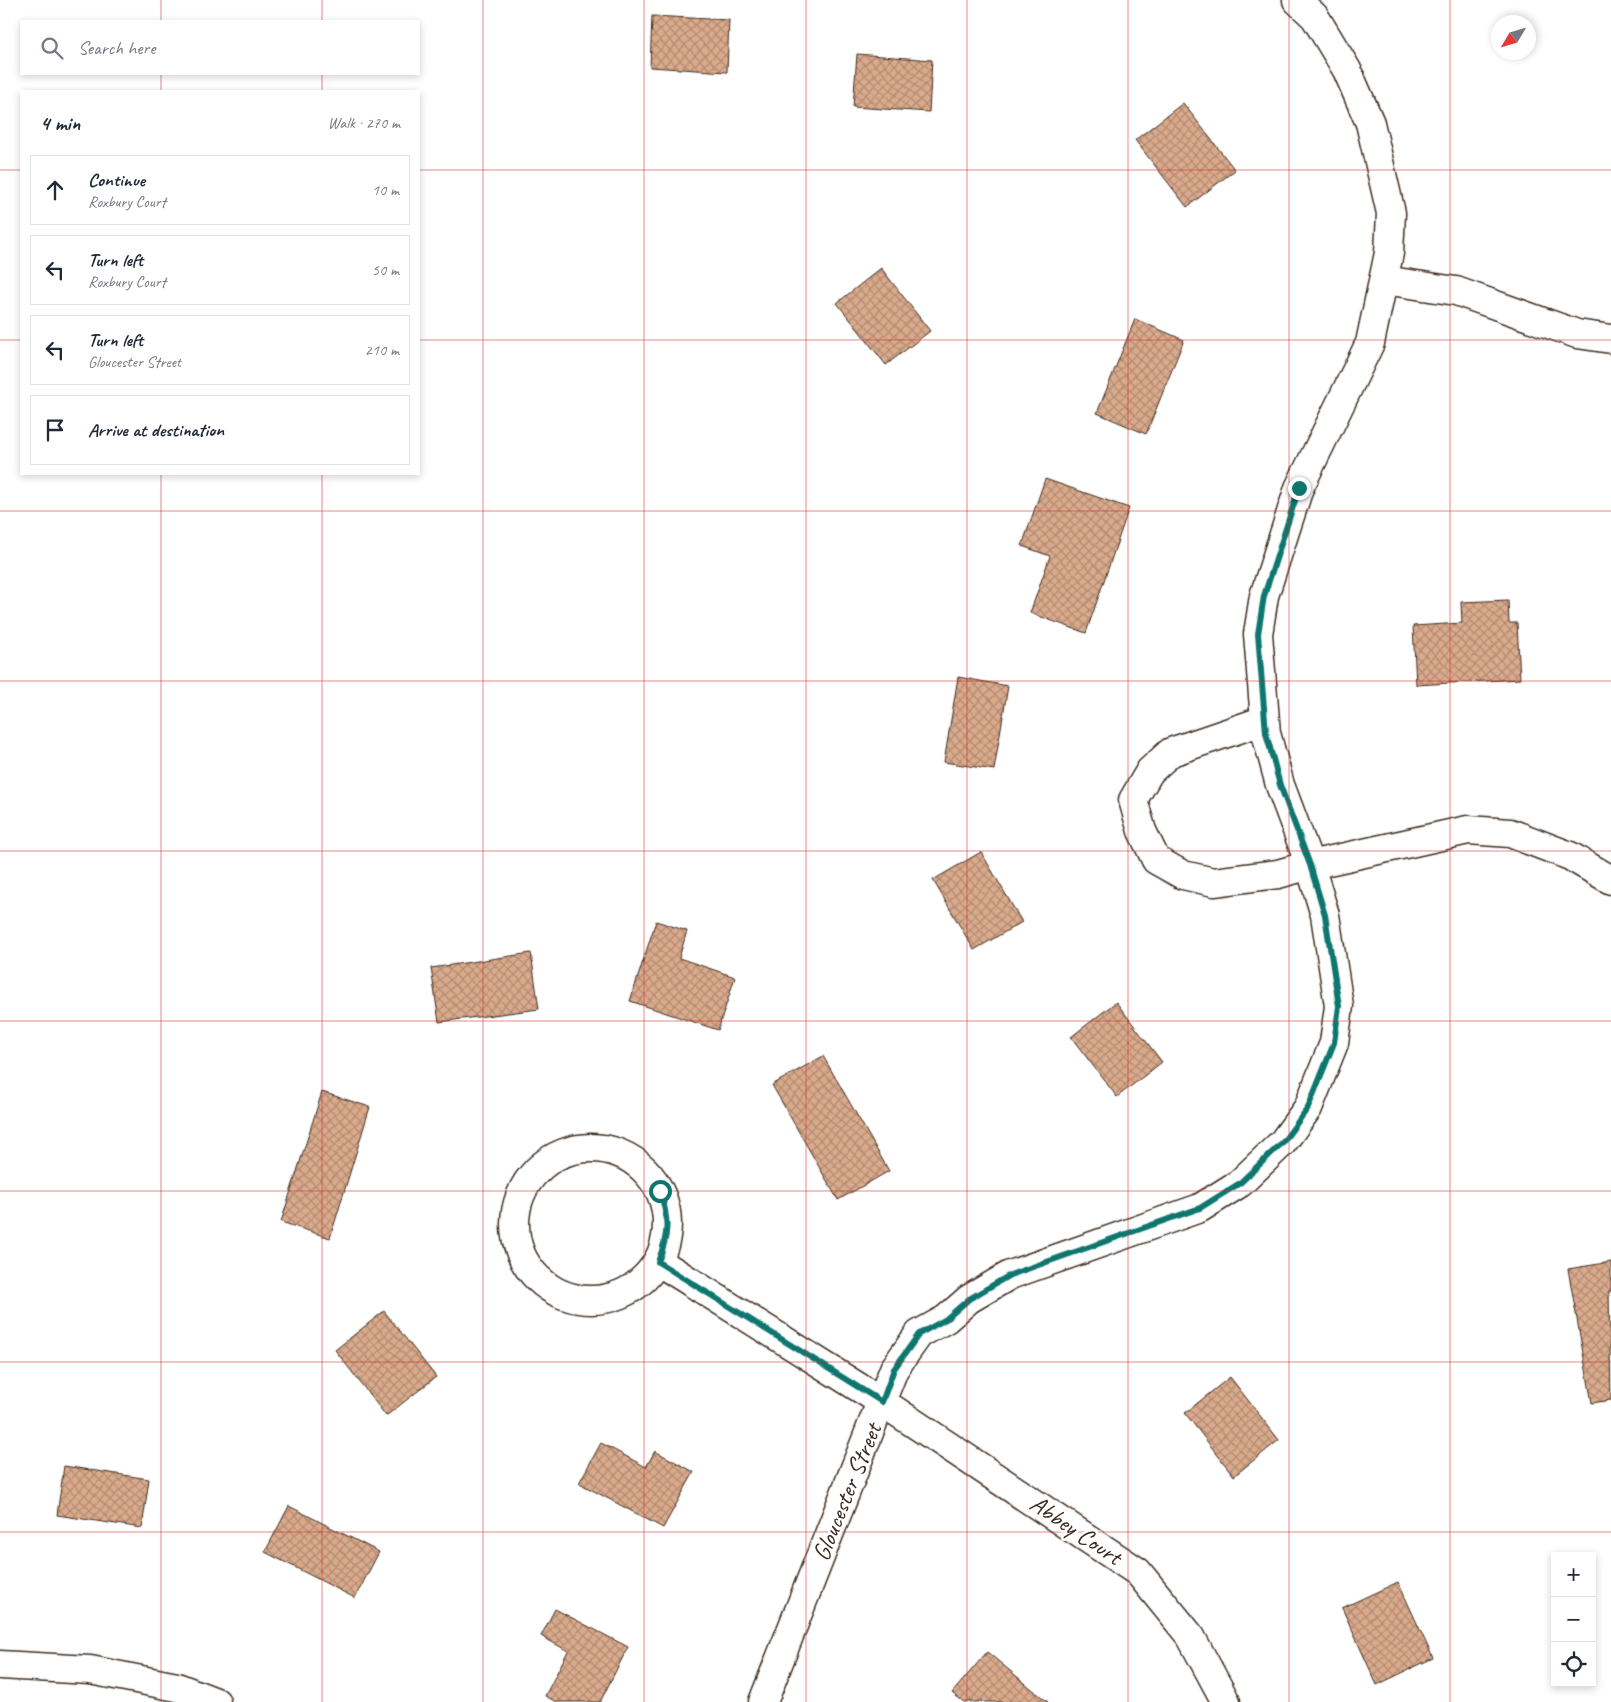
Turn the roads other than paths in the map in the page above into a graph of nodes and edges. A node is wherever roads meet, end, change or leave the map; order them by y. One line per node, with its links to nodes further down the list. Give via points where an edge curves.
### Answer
1 (1297, 0): 2 (street, Gloucester Street, via 1315,17 1347,70 1370,123 1391,212 1390,253)
2 (1384, 280): 3 (street, via 1456,291 1577,334); 4 (street, Gloucester Street, via 1370,343 1299,488 1264,596 1258,634)
3 (1611, 339)
4 (1264, 720): 5 (street, Gloucester Street, via 1280,785); 5 (street, via 1171,752 1150,771 1133,800 1142,831 1156,860 1183,875 1214,882 1278,874)
5 (1310, 865): 6 (street, via 1468,830 1510,833 1570,856); 8 (street, Gloucester Street, via 1325,915 1339,1006 1334,1043 1308,1108 1283,1142 1240,1183 1200,1208 1010,1275 969,1299 946,1319 919,1334 894,1369)
6 (1611, 880)
7 (658, 1262): 7 (street, via 667,1239 668,1214 660,1191 647,1171 628,1156 604,1148 580,1148 557,1155 537,1169 522,1190 514,1216 516,1242 526,1266 545,1285 568,1298 594,1301 620,1296 642,1282); 8 (street, Abbey Court)
8 (882, 1402): 11 (street, Gloucester Street); 12 (street, Abbey Court, via 1138,1572 1190,1636)
9 (0, 1665): 10 (street, via 90,1670 177,1687)
10 (216, 1702)
11 (763, 1702)
12 (1226, 1702)

